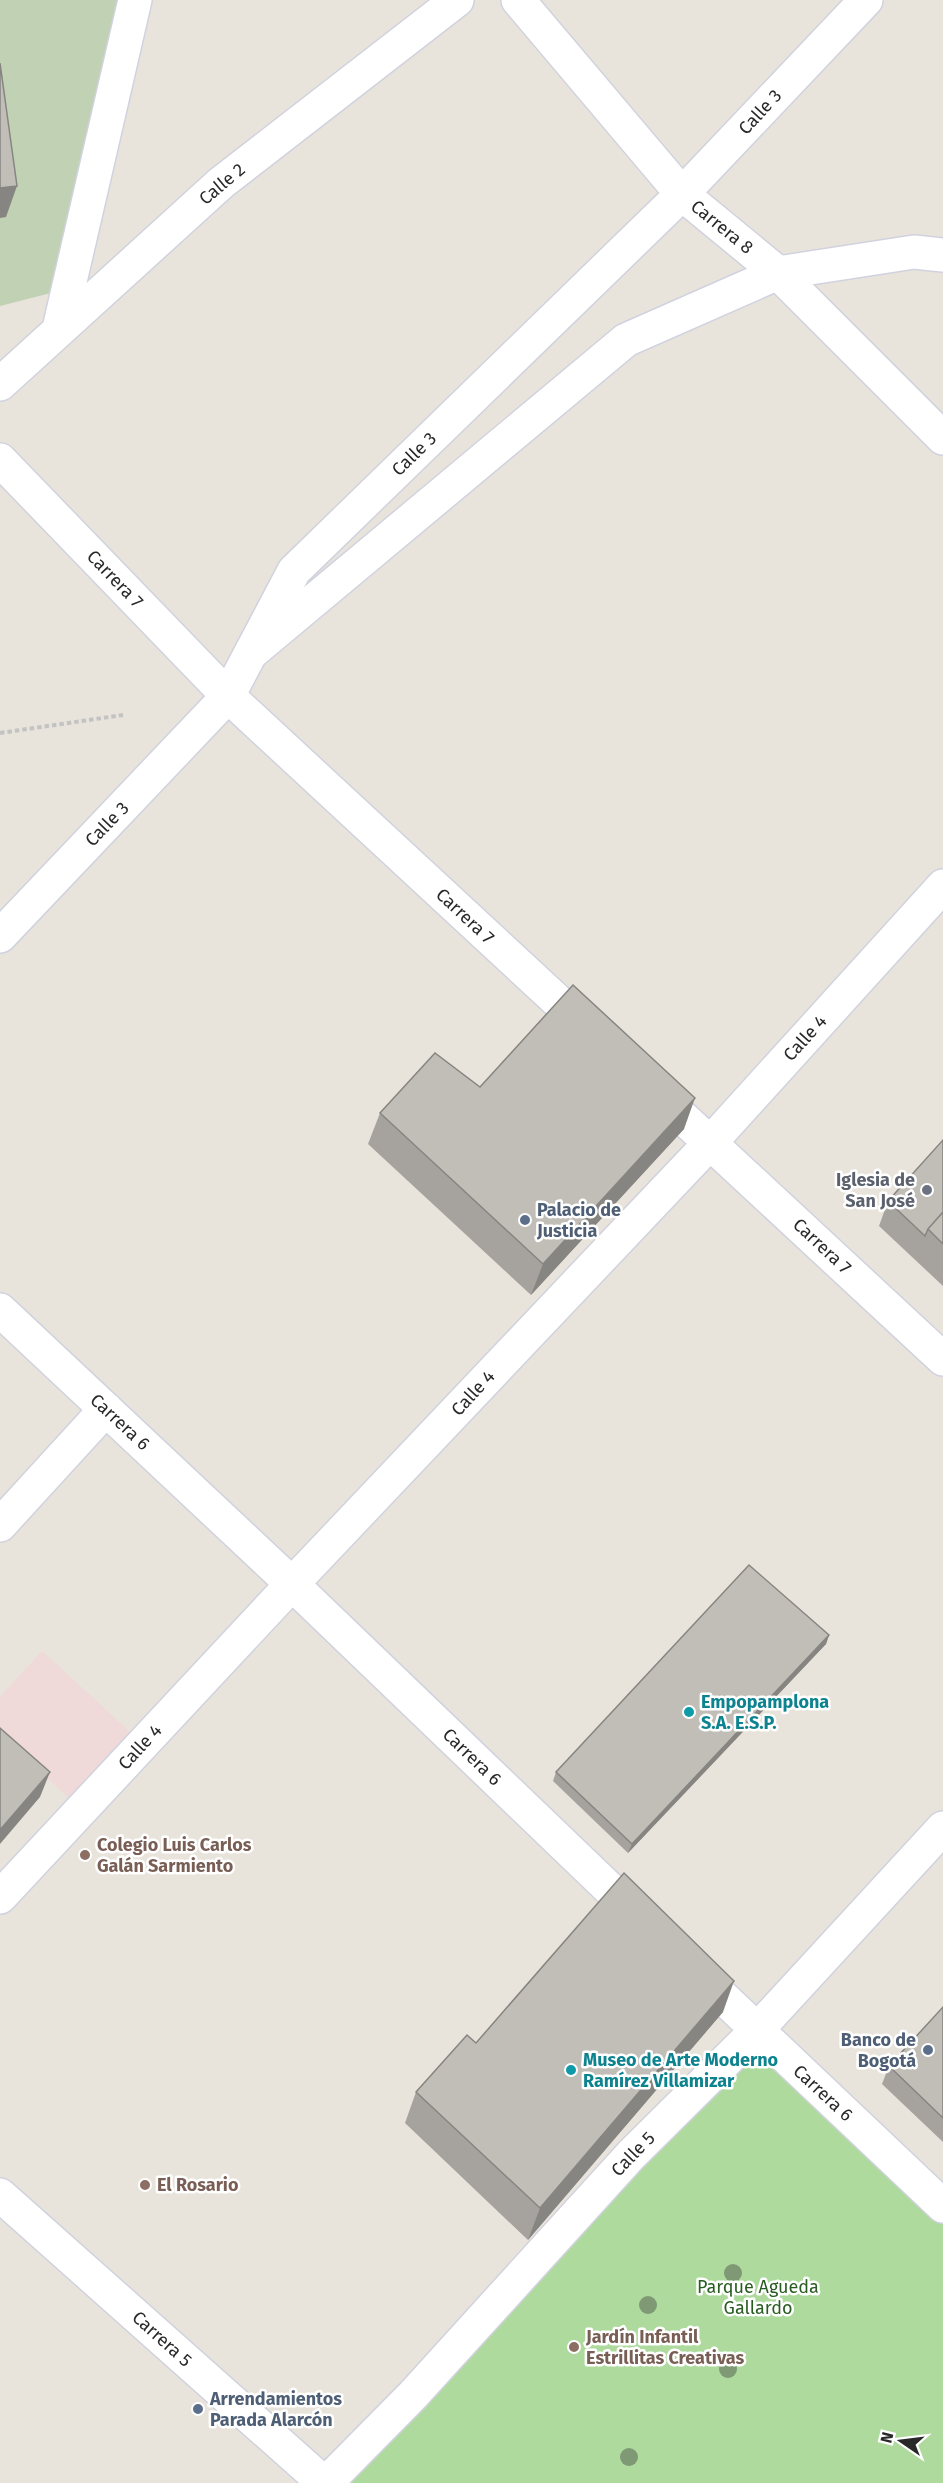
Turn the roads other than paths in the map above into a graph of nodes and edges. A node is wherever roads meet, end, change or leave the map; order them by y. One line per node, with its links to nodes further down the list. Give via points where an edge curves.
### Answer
1 (135, 0): 8 (street)
2 (457, 0): 8 (street, Calle 2, via 221,183)
3 (518, 0): 5 (street, Carrera 8)
4 (866, 0): 5 (street, Calle 3)
5 (682, 194): 7 (street, Carrera 8); 12 (street, Calle 3, via 294,571)
6 (943, 255): 7 (street, via 914,252)
7 (778, 273): 10 (street, Carrera 8); 12 (street, via 626,340)
8 (59, 329): 9 (street, Calle 2)
9 (0, 384)
10 (943, 438)
11 (0, 460): 13 (street, Carrera 7)
12 (251, 653): 13 (street, Calle 3)
13 (228, 696): 15 (street, Calle 3); 16 (street, Carrera 7)
14 (943, 886): 16 (street, Calle 4)
15 (0, 936)
16 (710, 1143): 18 (street, Carrera 7); 21 (street, Calle 4)
17 (0, 1310): 19 (street, Carrera 6)
18 (943, 1359)
19 (106, 1409): 20 (street); 21 (street, Carrera 6)
20 (0, 1525)
21 (292, 1584): 23 (street, Calle 4); 24 (street, Carrera 6)
22 (943, 1828): 24 (street, Calle 5)
23 (0, 1897)
24 (757, 2030): 26 (street, Carrera 6); 27 (street, Calle 5, via 631,2155 413,2395)
25 (0, 2195): 27 (street, Carrera 5)
26 (943, 2206)
27 (325, 2483)

